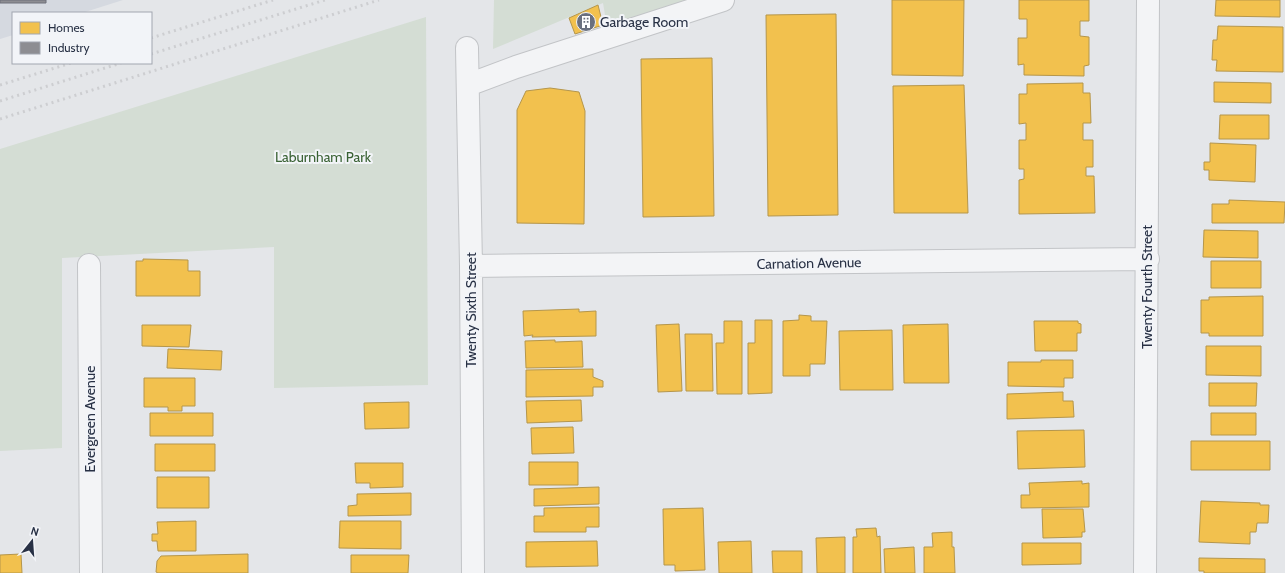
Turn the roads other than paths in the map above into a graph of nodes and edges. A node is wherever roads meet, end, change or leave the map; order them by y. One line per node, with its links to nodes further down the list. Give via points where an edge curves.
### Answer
1 (723, 0): 4 (street, via 516,67)
2 (1148, 0): 5 (street, Twenty Fourth Street)
3 (467, 48): 4 (street, Twenty Sixth Street)
4 (468, 86): 7 (street, Twenty Sixth Street)
5 (1148, 259): 7 (street, Carnation Avenue); 10 (street, Twenty Fourth Street)
6 (89, 264): 8 (street, Evergreen Avenue)
7 (471, 266): 9 (street, Twenty Sixth Street)
8 (91, 573)
9 (473, 573)
10 (1145, 573)

